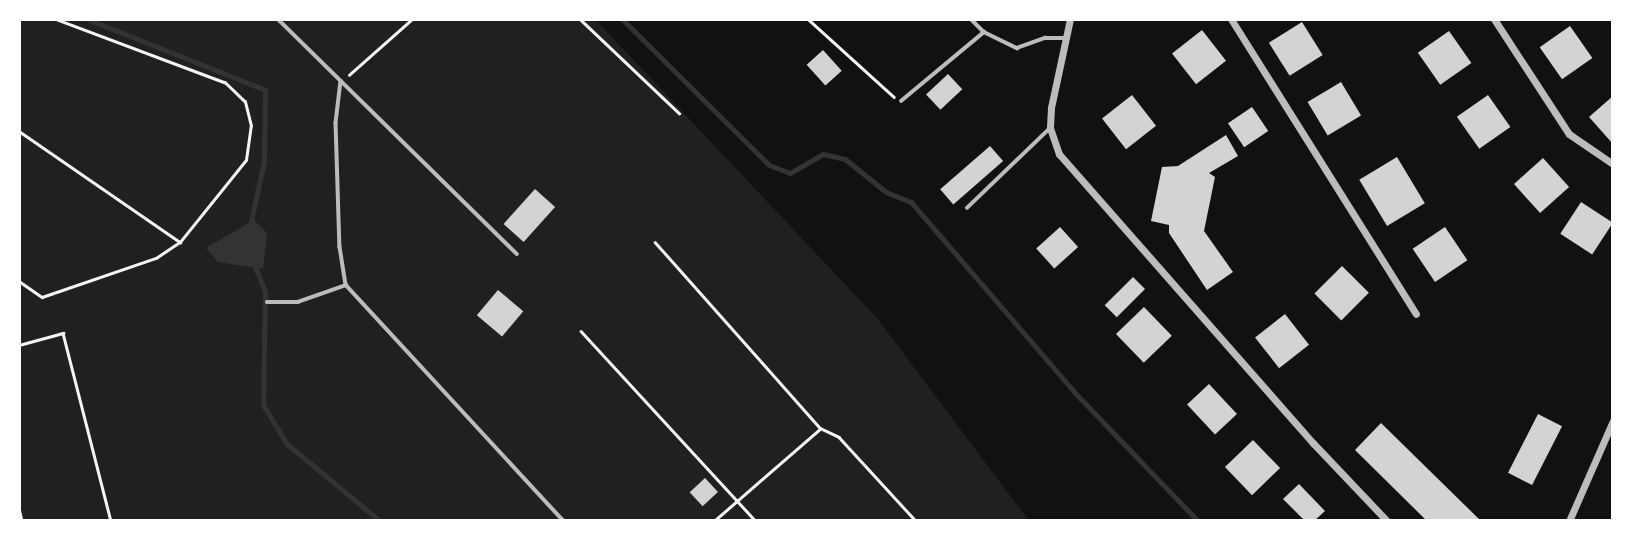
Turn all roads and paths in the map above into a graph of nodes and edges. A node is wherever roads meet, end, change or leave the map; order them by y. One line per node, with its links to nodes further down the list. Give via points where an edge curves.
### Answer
1 (55, 19): 19 (path, via 225,83 245,102 251,126 246,160)
2 (278, 19): 12 (lane)
3 (412, 19): 12 (path)
4 (580, 19): 14 (path)
5 (808, 19): 13 (path)
6 (971, 19): 10 (lane)
7 (1070, 19): 11 (street)
8 (1231, 19): 25 (street)
9 (1494, 19): 17 (street, via 1569,134)
10 (984, 32): 11 (lane, via 1017,48 1045,37); 13 (lane)
11 (1063, 37): 15 (street)
12 (341, 82): 21 (lane); 23 (lane, via 337,123 340,247)
13 (901, 101)
14 (679, 113)
15 (1050, 128): 18 (lane); 38 (street, via 1059,154)
16 (19, 131): 19 (path)
17 (1613, 164)
18 (967, 208)
19 (180, 242): 22 (path, via 156,258 42,297)
20 (655, 242): 29 (path)
21 (517, 254)
22 (19, 281)
23 (346, 285): 24 (lane, via 298,302); 34 (lane)
24 (267, 302)
25 (1416, 314)
26 (581, 331): 30 (path)
27 (19, 345): 33 (path, via 63,333)
28 (1613, 421): 39 (street)
29 (820, 428): 30 (path); 37 (path, via 839,436)
30 (736, 500): 35 (path); 36 (path)
31 (19, 509): 32 (path)
32 (22, 521)
33 (110, 521)
34 (564, 521)
35 (714, 521)
36 (756, 521)
37 (916, 521)
38 (1387, 521)
39 (1569, 521)

